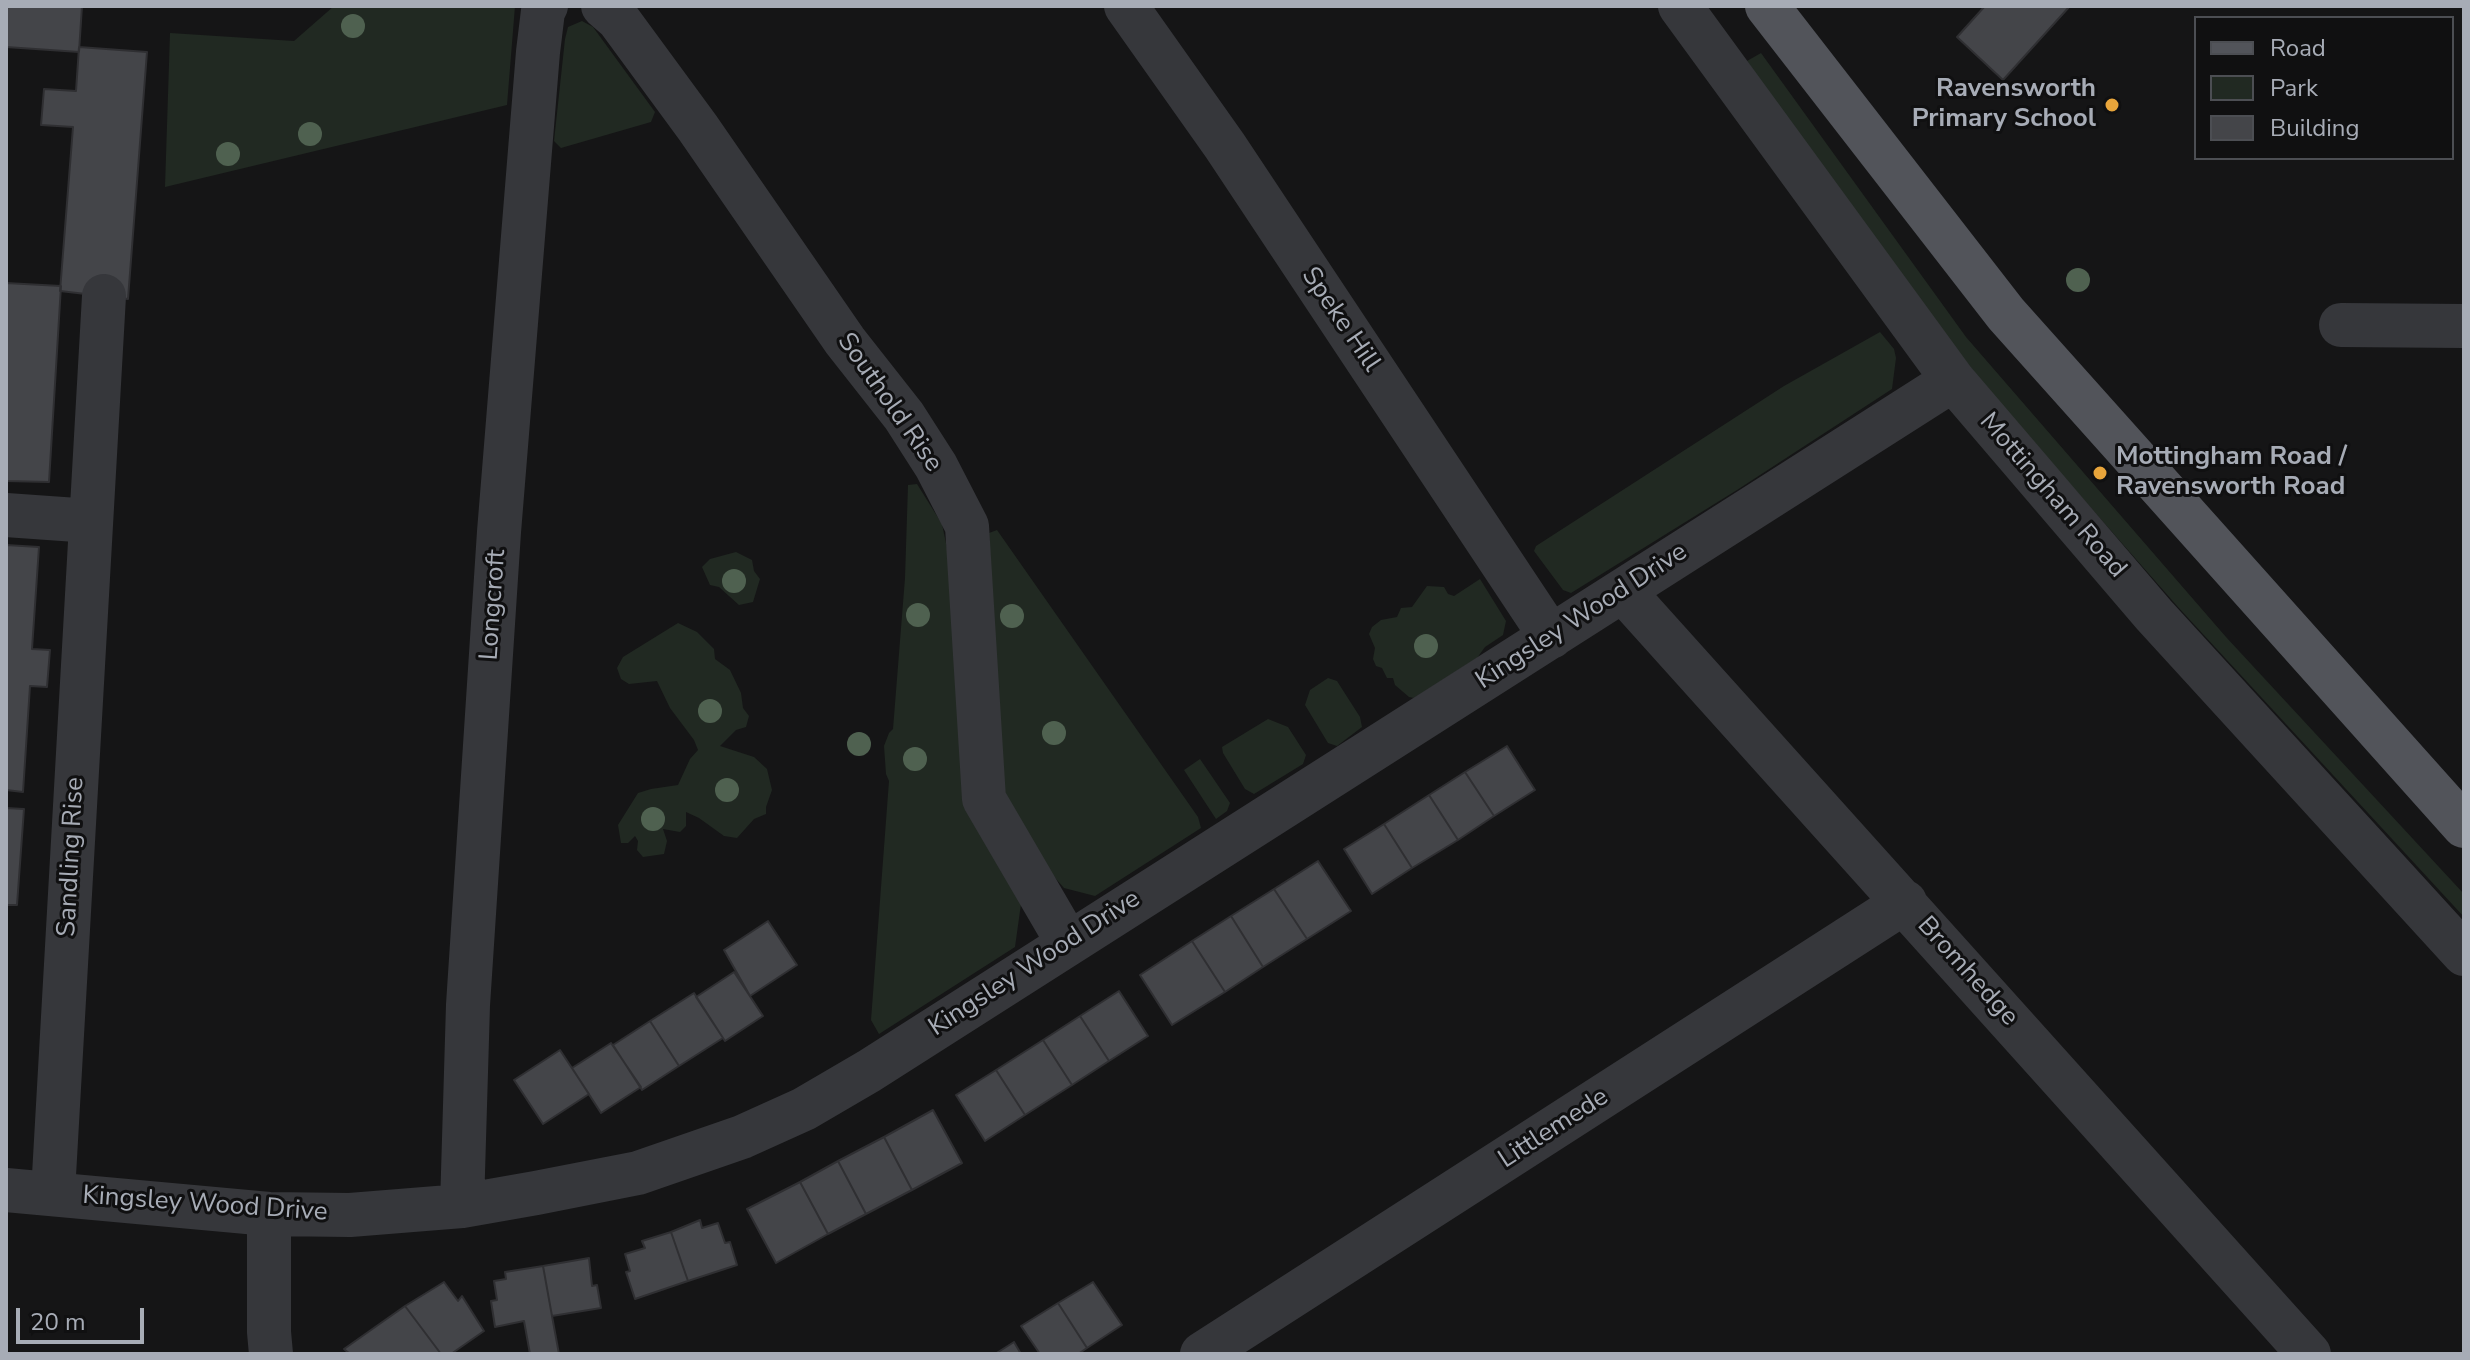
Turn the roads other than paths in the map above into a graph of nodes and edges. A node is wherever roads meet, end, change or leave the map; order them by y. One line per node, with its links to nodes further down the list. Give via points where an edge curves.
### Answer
1 (546, 6): 20 (street, Longcroft, via 499,532 468,1005)
2 (603, 6): 16 (street, Southold Rise, via 618,19 904,416 967,526 984,799)
3 (1126, 6): 13 (street, Speke Hill)
4 (1680, 6): 9 (street, Mottingham Road)
5 (1767, 6): 14 (main road, via 2006,314)
6 (104, 296): 11 (street, Sandling Rise)
7 (2341, 325): 8 (street)
8 (2464, 326)
9 (1953, 380): 12 (street, Kingsley Wood Drive); 17 (street, Mottingham Road, via 2154,615)
10 (6, 515): 11 (street)
11 (91, 521): 19 (street, Sandling Rise)
12 (1623, 591): 13 (street, Kingsley Wood Drive); 15 (street, Bromhedge)
13 (1551, 637): 16 (street, Kingsley Wood Drive)
14 (2464, 826)
15 (1905, 902): 23 (street, Littlemede); 24 (street, Bromhedge)
16 (1068, 943): 20 (street, Kingsley Wood Drive, via 869,1071 742,1137 638,1173)
17 (2464, 954)
18 (6, 1190): 19 (street, Kingsley Wood Drive)
19 (53, 1193): 21 (street, Kingsley Wood Drive)
20 (462, 1206): 21 (street, Kingsley Wood Drive, via 350,1215)
21 (269, 1214): 22 (street)
22 (271, 1354)
23 (1202, 1354)
24 (2309, 1354)

